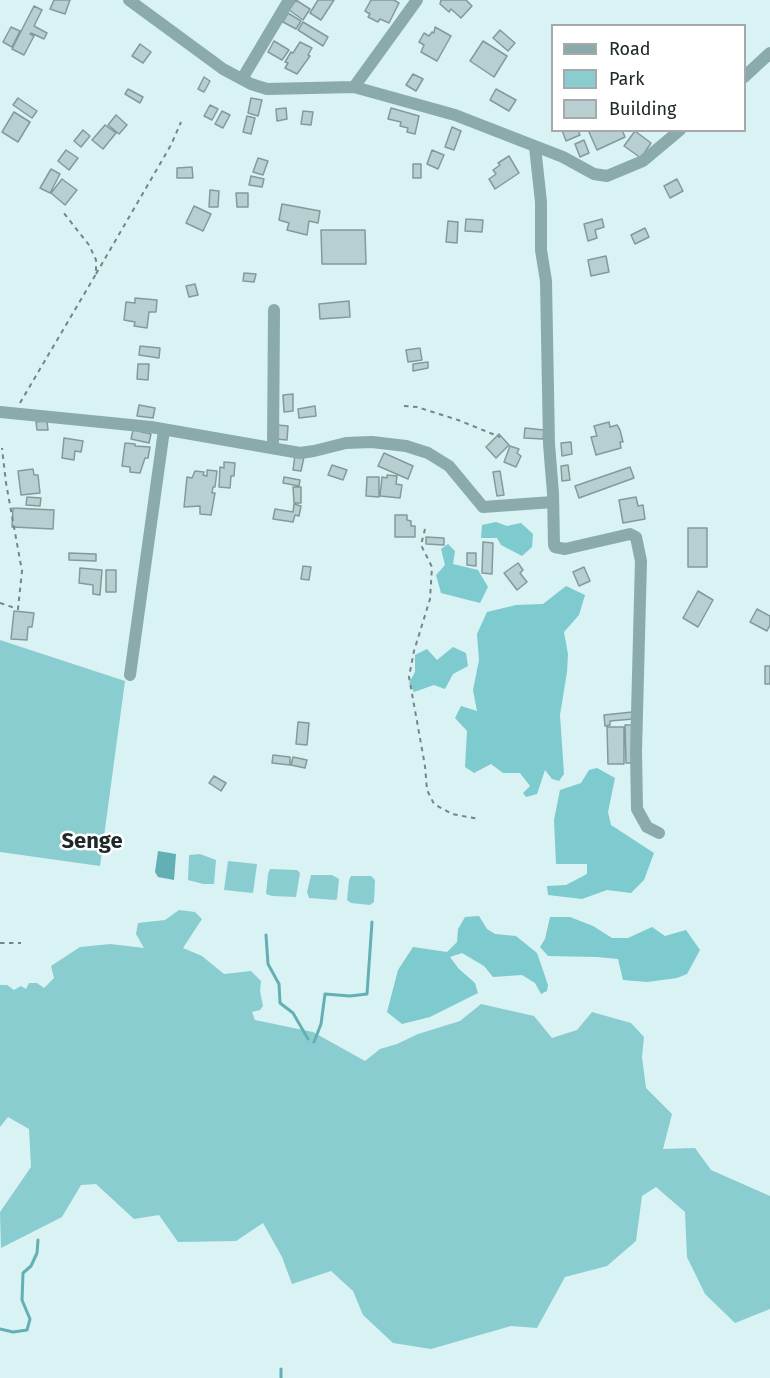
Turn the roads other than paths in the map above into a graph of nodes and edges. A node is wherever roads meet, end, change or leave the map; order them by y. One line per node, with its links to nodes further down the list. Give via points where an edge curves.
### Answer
1 (129, 0): 6 (street)
2 (289, 0): 6 (street)
3 (417, 0): 7 (street)
4 (770, 53): 5 (street)
5 (746, 75)
6 (242, 79): 7 (street, via 267,89)
7 (354, 87): 9 (street, via 455,115)
8 (678, 132): 9 (street, via 643,161 607,176 594,174)
9 (535, 147): 14 (street, via 546,281)
10 (274, 310): 13 (street)
11 (0, 412): 12 (street)
12 (164, 430): 13 (street); 15 (street)
13 (273, 448): 14 (street, via 300,453 346,443 406,446 449,466 483,507)
14 (553, 502): 16 (street, via 555,547 565,549 630,534 639,546 637,810 647,827)
15 (130, 675)
16 (660, 833)

